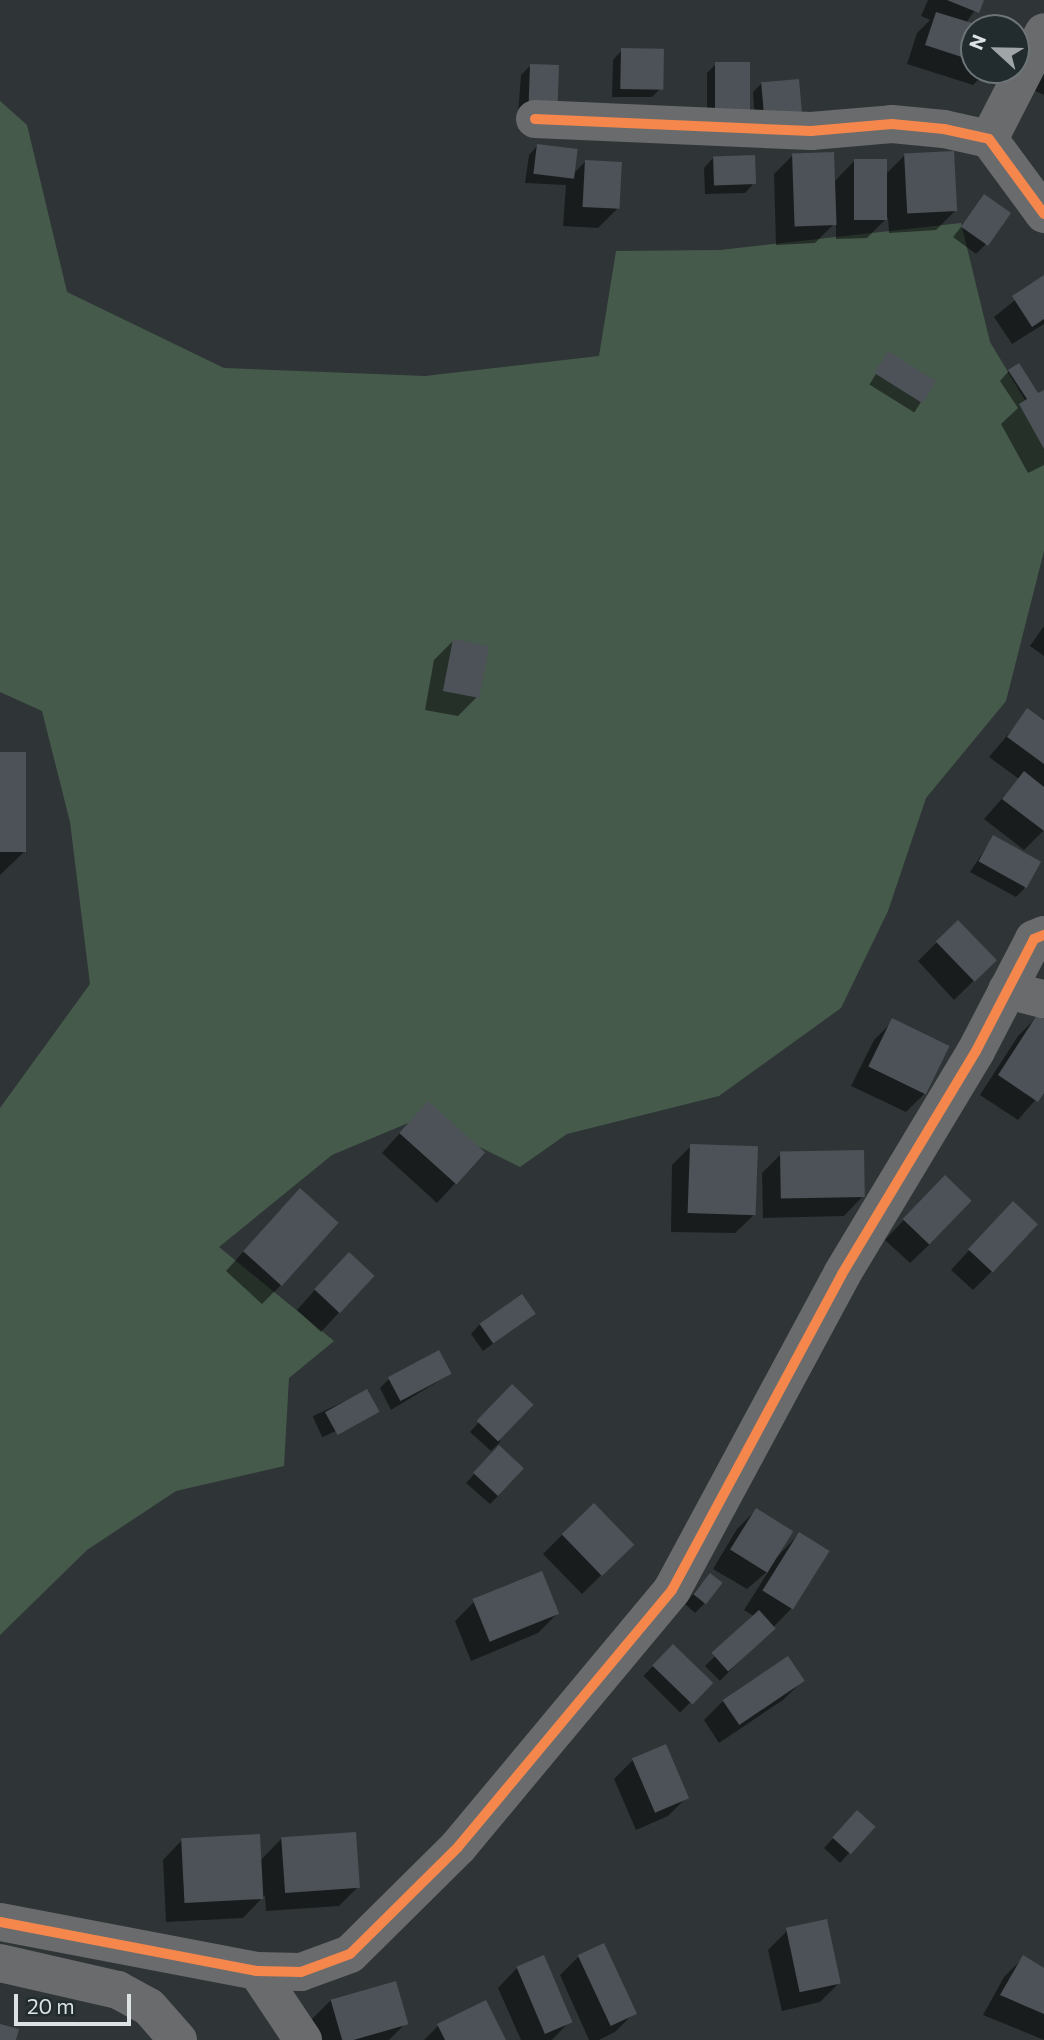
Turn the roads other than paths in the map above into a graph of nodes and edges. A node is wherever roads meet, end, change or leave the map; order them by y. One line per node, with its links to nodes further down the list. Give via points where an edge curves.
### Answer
1 (1044, 32): 3 (street)
2 (535, 119): 3 (street, via 811,131 892,124)
3 (989, 139): 4 (street)
4 (1044, 214)
5 (1041, 930): 6 (street)
6 (1007, 990): 7 (street); 10 (street, via 842,1274 672,1590 458,1847 350,1954 301,1972)
7 (1044, 999)
8 (0, 1922): 10 (street)
9 (0, 1963): 11 (street, via 117,1990 149,2007)
10 (257, 1971): 12 (street)
11 (178, 2040)
12 (303, 2040)

